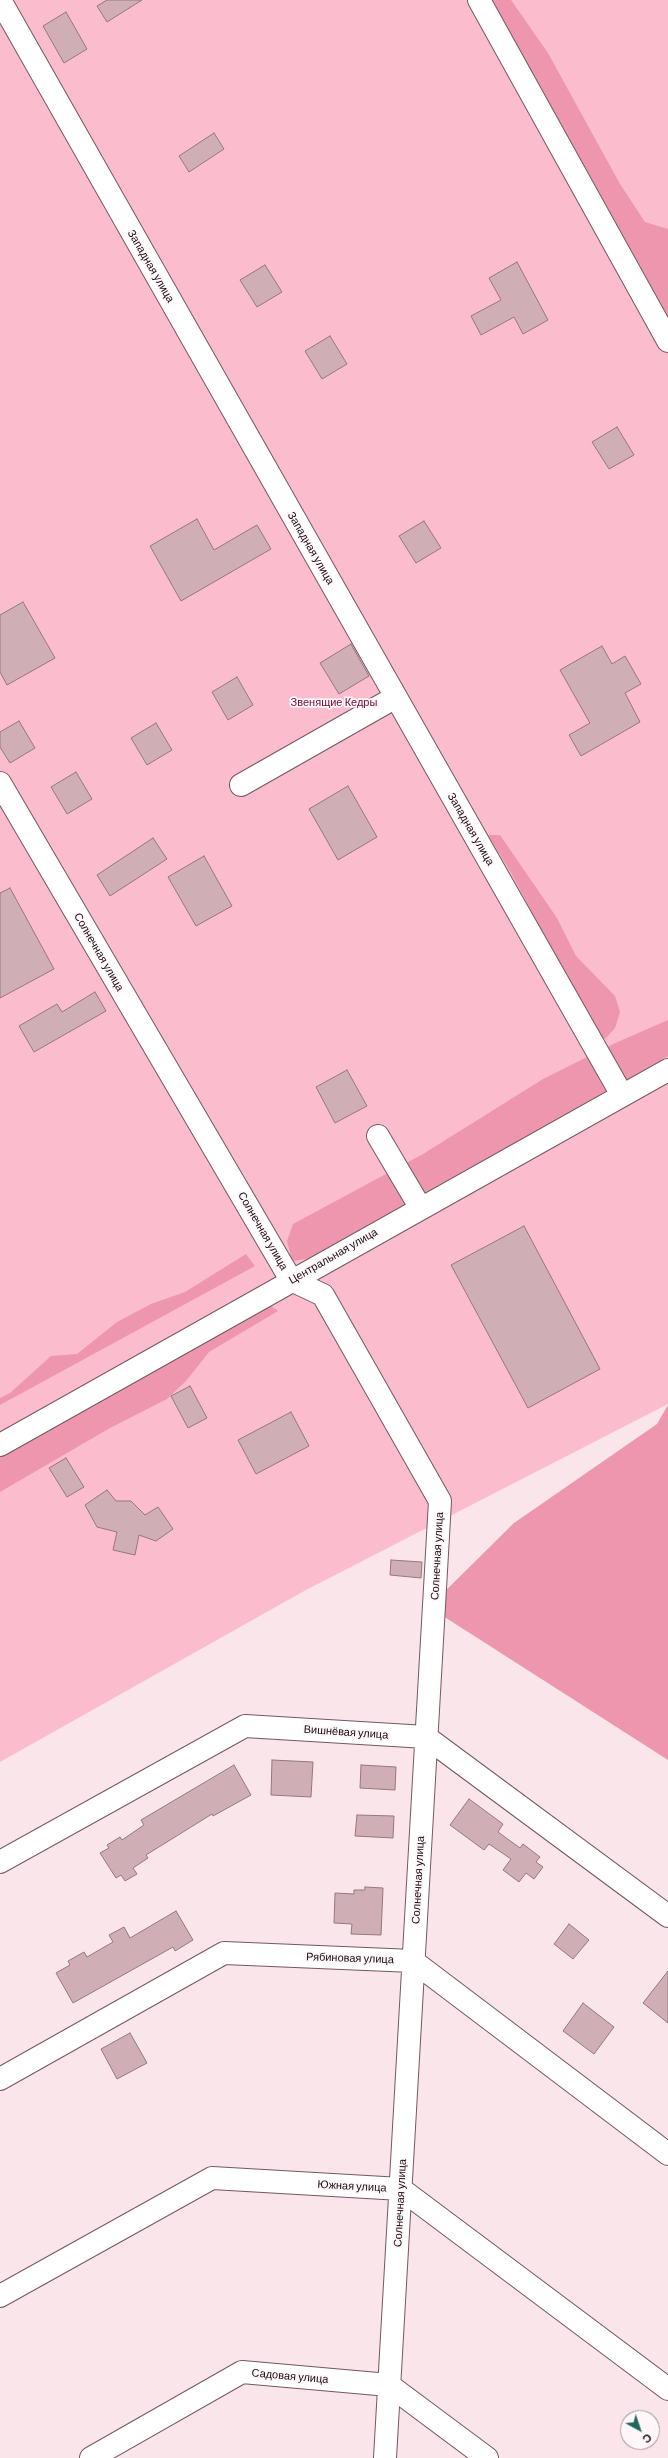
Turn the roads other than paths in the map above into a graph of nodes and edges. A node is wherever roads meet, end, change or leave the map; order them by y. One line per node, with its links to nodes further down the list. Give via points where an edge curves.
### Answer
1 (0, 0): 4 (street, Западная улица)
2 (479, 0): 3 (street)
3 (668, 341)
4 (396, 697): 6 (street); 8 (street, Западная улица)
5 (0, 783): 11 (street, Солнечная улица)
6 (241, 786)
7 (668, 1070): 8 (street, Центральная улица)
8 (622, 1096): 10 (street, Центральная улица)
9 (378, 1136): 10 (street)
10 (420, 1207): 11 (street, Центральная улица)
11 (291, 1280): 12 (street, Центральная улица, via 274,1292); 13 (street, Солнечная улица, via 323,1294 440,1501)
12 (0, 1445)
13 (426, 1737): 14 (street, Вишнёвая улица, via 245,1726); 15 (street); 16 (street, Солнечная улица)
14 (0, 1862)
15 (668, 1916)
16 (413, 1961): 17 (street, Рябиновая улица, via 224,1953); 18 (street); 19 (street, Солнечная улица)
17 (0, 2079)
18 (668, 2154)
19 (401, 2189): 20 (street, Южная улица, via 212,2178); 21 (street, Солнечная улица); 22 (street, Южная улица)
20 (0, 2296)
21 (389, 2385): 23 (street, Садовая улица, via 242,2372); 24 (street, Солнечная улица); 25 (street)
22 (668, 2389)
23 (91, 2458)
24 (385, 2458)
25 (488, 2458)

